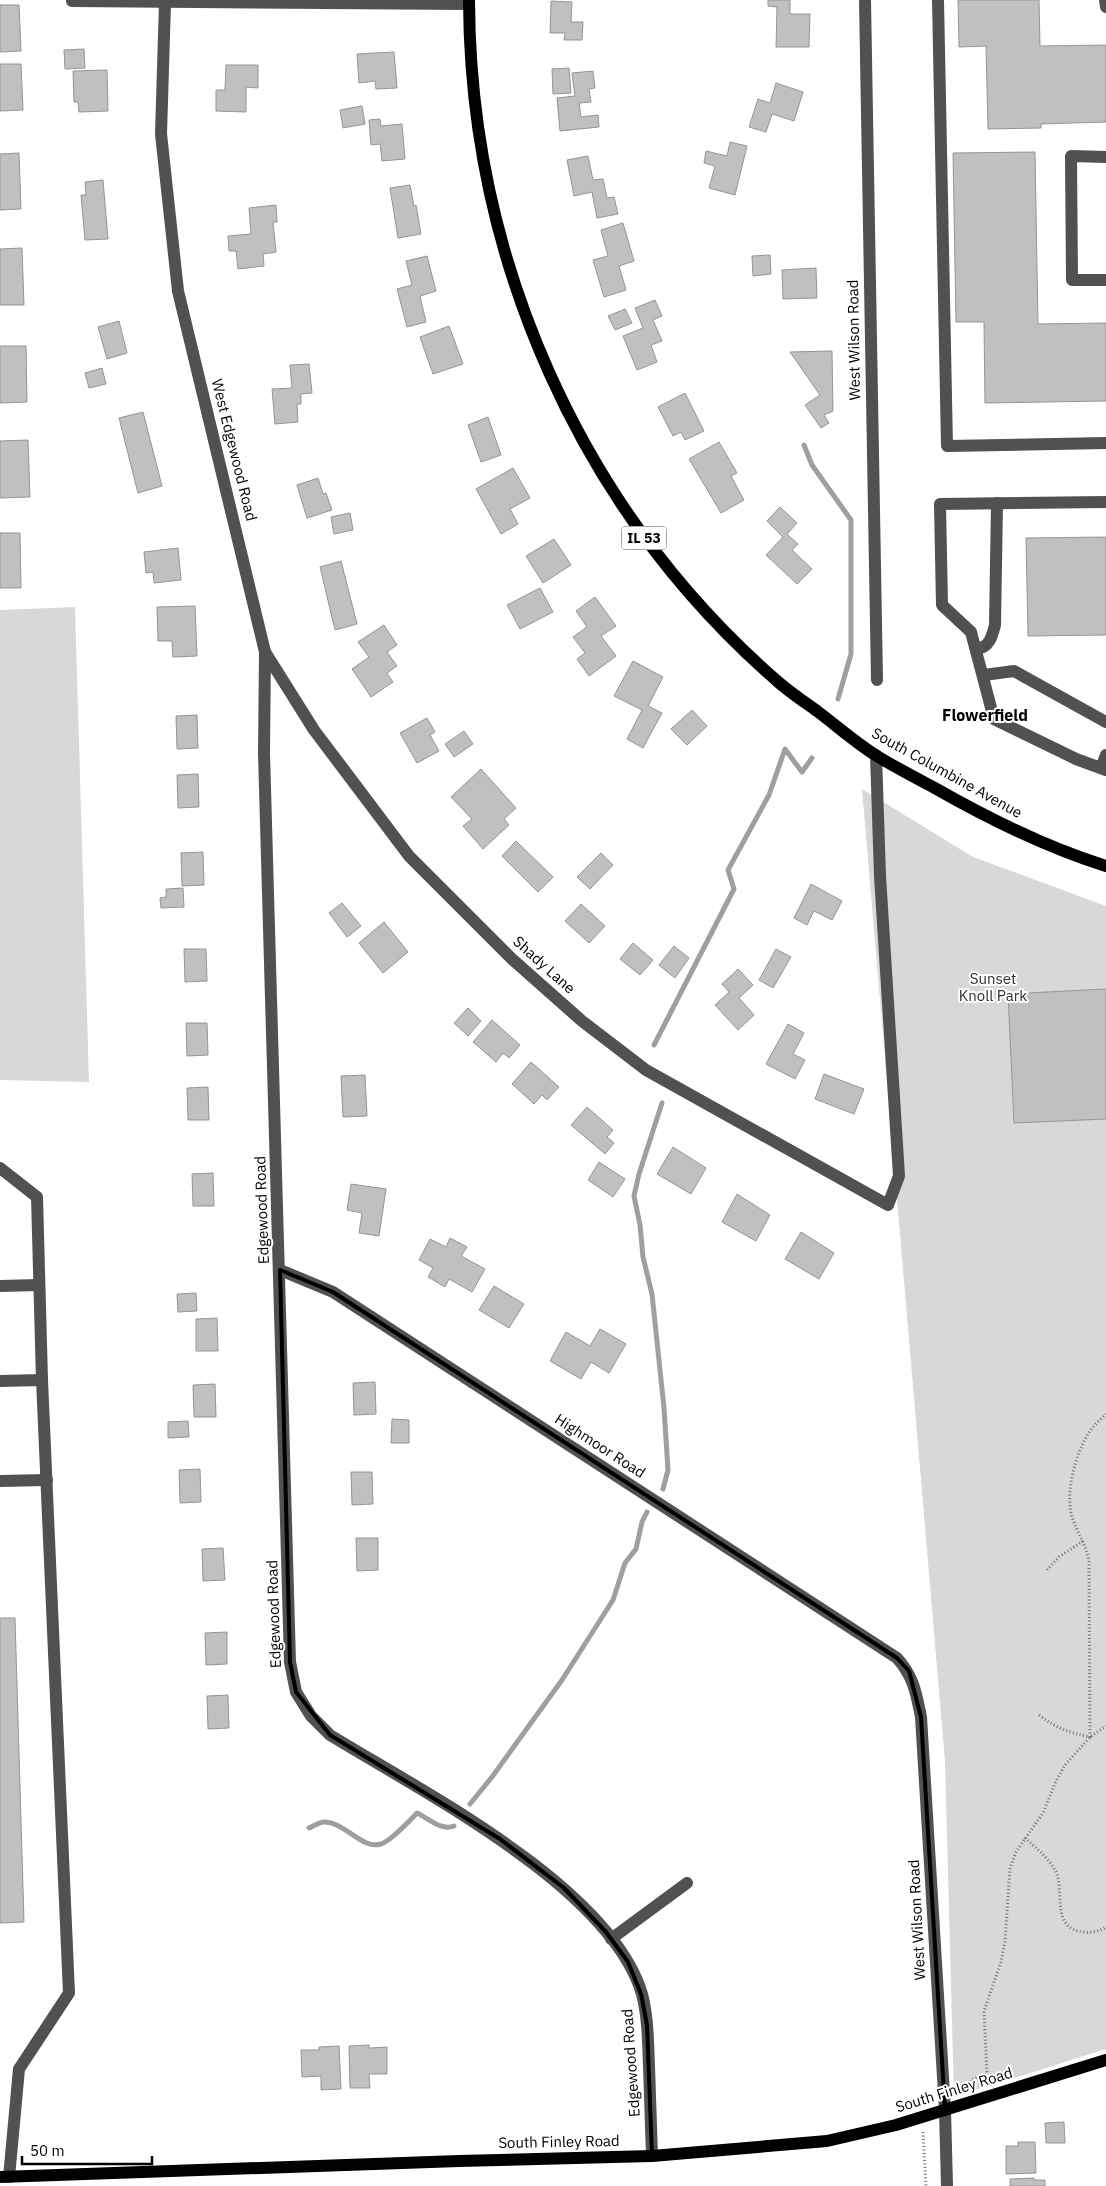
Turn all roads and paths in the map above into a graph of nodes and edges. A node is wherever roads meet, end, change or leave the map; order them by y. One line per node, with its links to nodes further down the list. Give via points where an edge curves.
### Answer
1 (865, 0): 16 (street, West Wilson Road)
2 (938, 0): 10 (street, via 947,446)
3 (1105, 0): 7 (street)
4 (72, 1): 5 (street)
5 (165, 2): 6 (street); 14 (street, West Edgewood Road, via 161,134 178,291)
6 (469, 2): 18 (main road, South Columbine Avenue / IL 53, via 475,109 498,230 520,302 568,416 627,514 702,609 776,681)
7 (1106, 7)
8 (1106, 157): 9 (street, via 1071,156 1072,280)
9 (1106, 280)
10 (1106, 443)
11 (1106, 502): 12 (street)
12 (997, 503): 13 (street, via 995,625 991,641); 13 (street, via 940,504 942,604 971,632)
13 (976, 650): 15 (street)
14 (265, 652): 18 (street, Shady Lane, via 314,730 409,856 512,959 582,1021 646,1070 888,1206 900,1176 880,876); 22 (street, West Edgewood Road, via 264,753)
15 (984, 676): 17 (street, via 1014,671); 20 (street, via 994,719)
16 (877, 680)
17 (1106, 722)
18 (876, 755): 21 (main road, South Columbine Avenue / IL 53, via 991,820 1070,855)
19 (1106, 755): 20 (street)
20 (1104, 769)
21 (1106, 866)
22 (269, 905): 24 (street, Edgewood Road)
23 (0, 1168): 25 (street, via 36,1197)
24 (280, 1270): 34 (street, Highmoor Road, via 333,1292); 41 (street, Edgewood Road, via 290,1662 296,1692 311,1716 330,1735 500,1839 564,1888)
25 (39, 1285): 26 (street); 27 (street)
26 (0, 1286)
27 (42, 1380): 28 (street); 31 (street)
28 (0, 1381)
29 (1106, 1414): 32 (path, via 1088,1433 1070,1487 1072,1517)
30 (0, 1480): 31 (street)
31 (47, 1480): 47 (street, via 69,1993 20,2069)
32 (1083, 1541): 33 (path, via 1059,1557); 37 (path, via 1089,1561)
33 (1047, 1570)
34 (897, 1658): 44 (street, West Wilson Road, via 909,1671 921,1717)
35 (1039, 1715): 37 (path, via 1067,1732)
36 (1106, 1726): 37 (path)
37 (1090, 1737): 38 (path, via 1065,1765 1043,1813)
38 (1025, 1838): 40 (path, via 1046,1857 1055,1871 1059,1880 1060,1911 1065,1921 1082,1932); 43 (path, via 1010,1868 1005,1942 984,2011 987,2074 970,2080)
39 (686, 1883): 41 (street)
40 (1106, 1927)
41 (611, 1939): 46 (street, Edgewood Road, via 628,1962 641,1994 648,2025)
42 (1106, 2060): 44 (main road, South Finley Road)
43 (968, 2091)
44 (945, 2110): 46 (main road, South Finley Road, via 827,2141); 49 (street, West Wilson Road)
45 (924, 2147): 48 (path)
46 (652, 2156): 47 (main road, South Finley Road)
47 (4, 2177)
48 (926, 2186)
49 (947, 2186)

